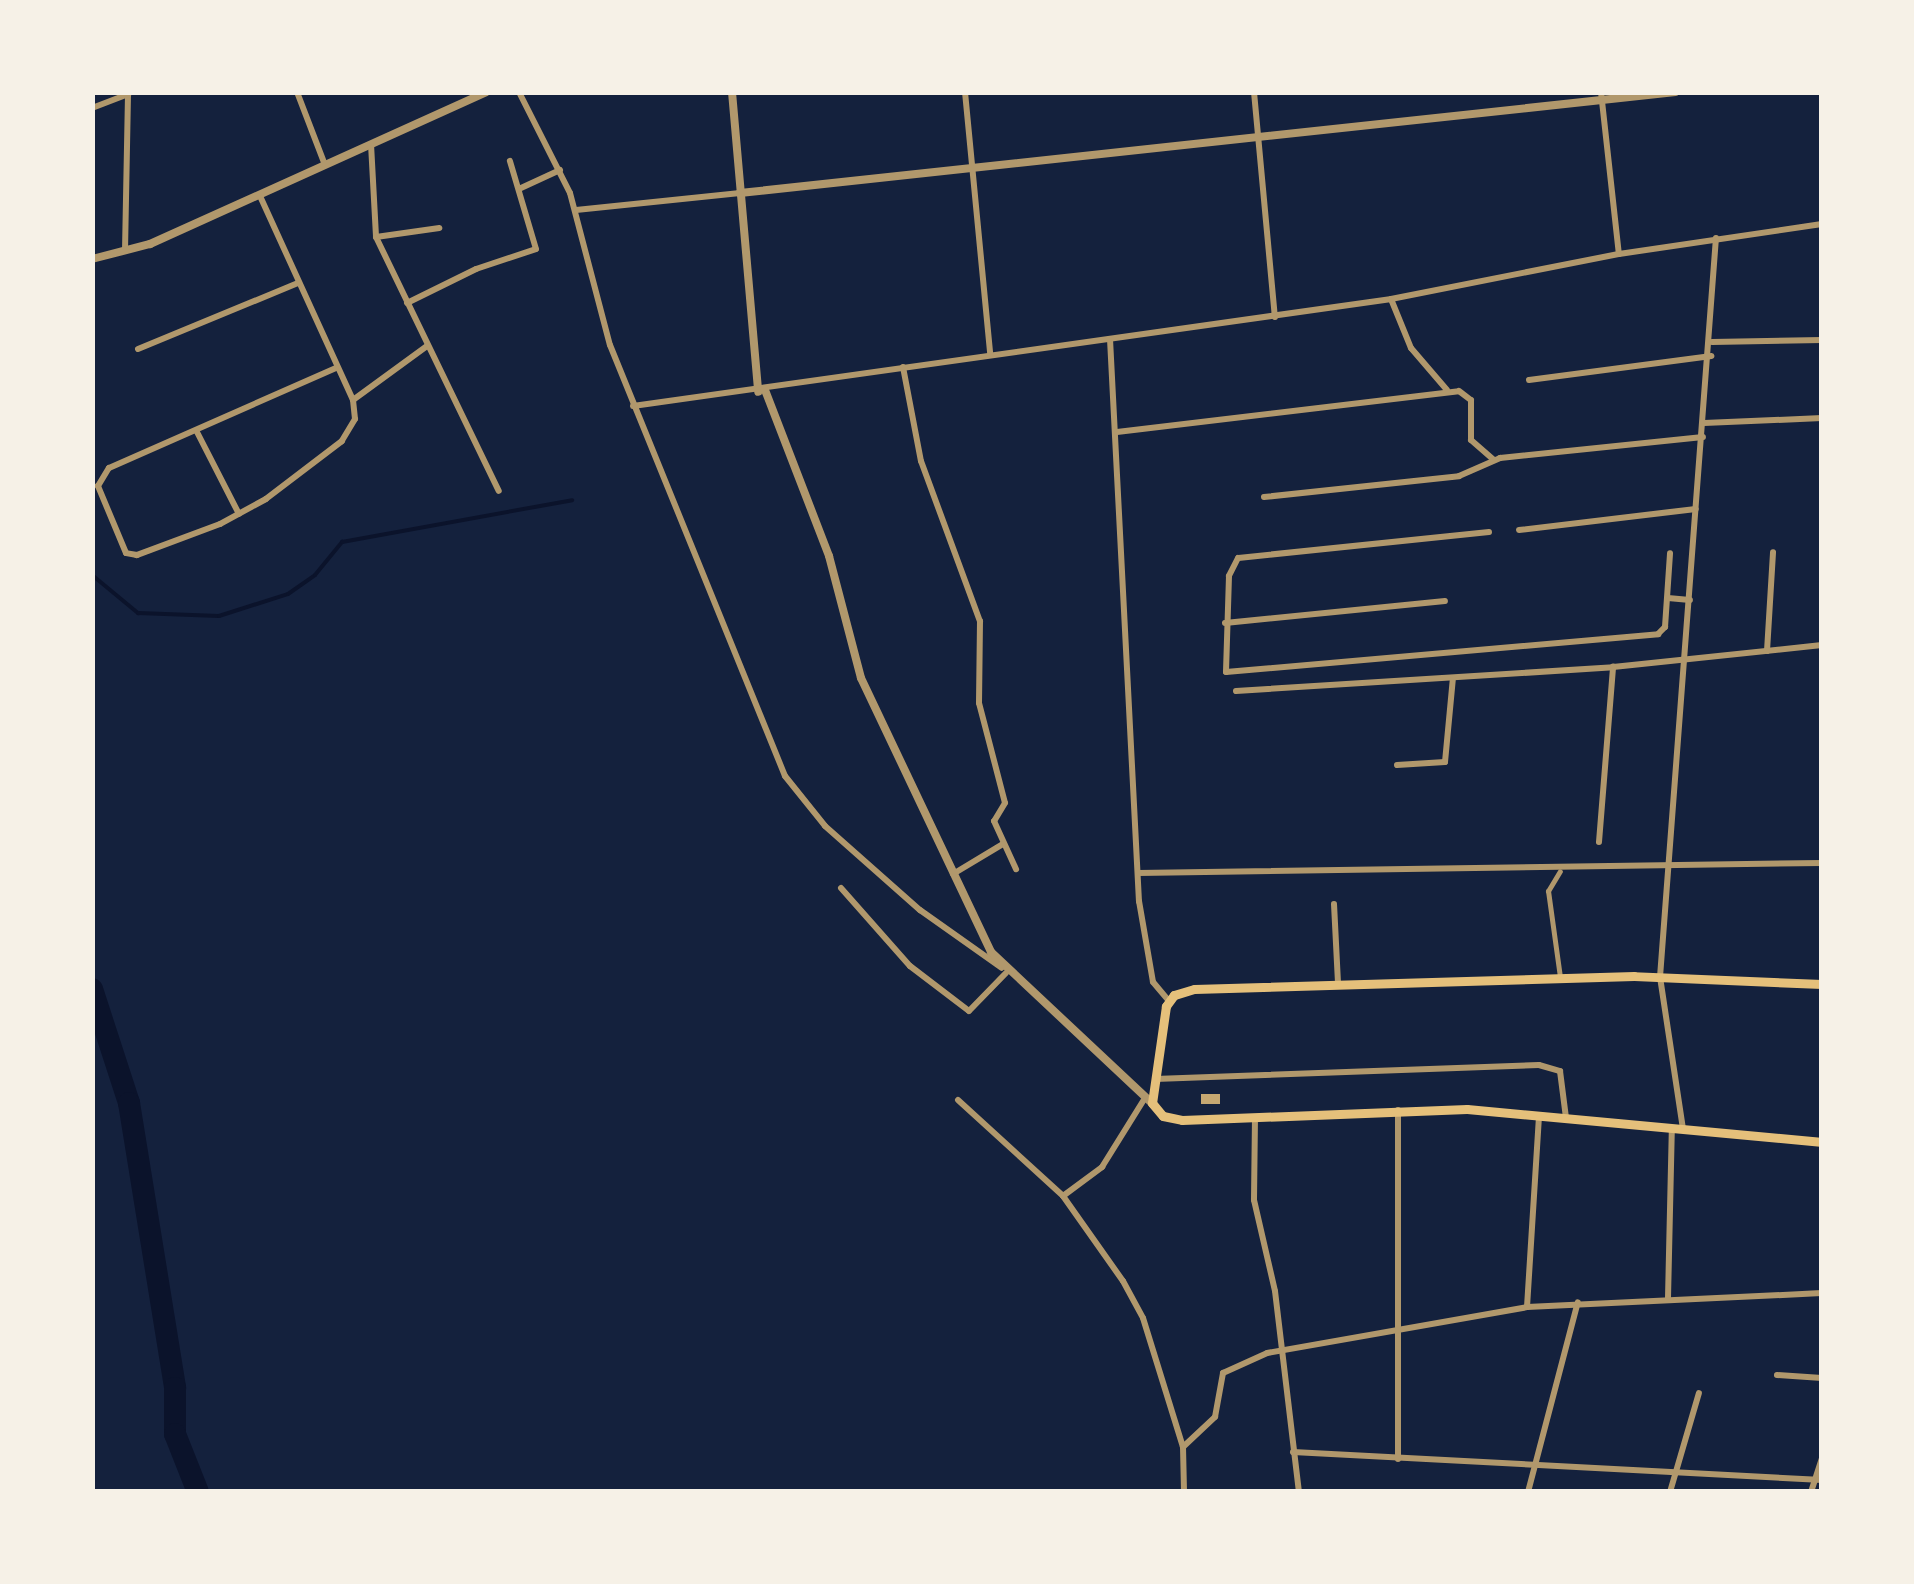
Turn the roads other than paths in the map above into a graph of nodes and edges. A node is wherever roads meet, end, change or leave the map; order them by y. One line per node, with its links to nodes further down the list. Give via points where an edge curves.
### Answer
1 (297, 92): 14 (street)
2 (486, 92): 12 (street)
3 (519, 92): 16 (street)
4 (732, 92): 18 (street)
5 (965, 92): 15 (street)
6 (1254, 92): 11 (street)
7 (1676, 92): 9 (street)
8 (128, 94): 10 (street); 25 (street)
9 (1601, 97): 11 (street); 26 (street)
10 (92, 108)
11 (1258, 135): 15 (street); 31 (street)
12 (371, 144): 14 (street); 23 (street)
13 (510, 161): 17 (street)
14 (325, 165): 19 (street)
15 (972, 168): 18 (street); 37 (street)
16 (560, 170): 17 (street); 20 (street)
17 (522, 188): 30 (street, via 536,249 476,268)
18 (740, 193): 20 (street); 42 (street)
19 (260, 196): 25 (street); 28 (street)
20 (576, 210): 45 (street)
21 (1822, 224): 24 (street)
22 (439, 228): 23 (street)
23 (376, 237): 30 (street)
24 (1716, 238): 26 (street); 34 (street)
25 (125, 253): 27 (street)
26 (1619, 254): 29 (street)
27 (92, 259)
28 (298, 283): 36 (street); 40 (street)
29 (1391, 300): 31 (street); 43 (street, via 1411,348)
30 (407, 304): 35 (street)
31 (1276, 317): 32 (street)
32 (1110, 339): 37 (street); 49 (street)
33 (1822, 340): 34 (street)
34 (1712, 342): 38 (street)
35 (427, 346): 44 (street); 53 (street)
36 (138, 350)
37 (990, 354): 39 (street)
38 (1711, 356): 41 (street); 47 (street)
39 (903, 366): 42 (street); 74 (street, via 921,462 980,621 979,703 1004,798 994,820)
40 (336, 368): 44 (street); 48 (street)
41 (1528, 380)
42 (762, 391): 45 (street); 80 (street, via 829,556 861,678)
43 (1448, 391): 49 (street); 51 (street, via 1470,396 1471,440)
44 (354, 400): 57 (street, via 355,419 342,441)
45 (633, 406): 83 (street, via 775,758 799,799 942,928)
46 (1822, 418): 47 (street)
47 (1704, 423): 50 (street)
48 (197, 432): 57 (street); 57 (street, via 109,468 98,486 130,556)
49 (1117, 432): 79 (street)
50 (1703, 437): 51 (street); 56 (street)
51 (1494, 460): 54 (street, via 1458,476)
52 (1822, 475): 55 (street)
53 (499, 490)
54 (1264, 497)
55 (1822, 497)
56 (1697, 509): 58 (street); 63 (street)
57 (239, 514)
58 (1519, 530)
59 (1489, 532): 65 (street, via 1242,556 1230,567)
60 (1773, 552): 67 (street)
61 (1670, 553): 62 (street)
62 (1668, 598): 63 (street); 65 (street, via 1665,626 1650,635 1235,676 1224,668)
63 (1690, 600): 68 (street)
64 (1445, 601): 65 (street)
65 (1226, 623)
66 (1822, 645): 67 (street)
67 (1767, 651): 68 (street)
68 (1686, 659): 69 (street); 75 (street)
69 (1613, 667): 70 (street); 73 (street)
70 (1453, 678): 71 (street); 72 (street, via 1445,762)
71 (1236, 690)
72 (1397, 765)
73 (1600, 842)
74 (1003, 844): 77 (street); 80 (street)
75 (1666, 861): 76 (street); 79 (street); 85 (street)
76 (1822, 864)
77 (1016, 869)
78 (1560, 870): 84 (street, via 1548,891)
79 (1138, 872): 88 (street, via 1149,969)
80 (953, 874): 83 (street)
81 (841, 888): 83 (street, via 910,966 970,1011)
82 (1334, 904): 87 (street)
83 (1004, 971): 91 (street)
84 (1560, 977): 85 (main road); 87 (main road)
85 (1660, 977): 86 (main road); 96 (street)
86 (1822, 984)
87 (1338, 986): 88 (main road, via 1194,989)
88 (1168, 1001): 89 (main road)
89 (1155, 1079): 91 (main road); 95 (street, via 1540,1065 1560,1071)
90 (958, 1100): 98 (street)
91 (1149, 1101): 94 (main road, via 1171,1119); 98 (street, via 1102,1167)
92 (1398, 1108): 93 (main road); 94 (main road); 103 (street)
93 (1539, 1115): 95 (main road); 102 (street)
94 (1255, 1117): 104 (street, via 1254,1200)
95 (1566, 1118): 96 (main road)
96 (1678, 1128): 97 (main road); 100 (street)
97 (1822, 1142)
98 (1062, 1196): 108 (street, via 1143,1318)
99 (1822, 1293): 100 (street)
100 (1668, 1298): 101 (street)
101 (1578, 1302): 102 (street); 112 (street)
102 (1527, 1307): 103 (street)
103 (1397, 1332): 104 (street); 110 (street)
104 (1282, 1350): 108 (street, via 1223,1373 1216,1416); 109 (street)
105 (1777, 1375): 106 (street)
106 (1822, 1378)
107 (1699, 1393): 113 (street)
108 (1182, 1447): 115 (street)
109 (1294, 1452): 110 (street); 116 (street)
110 (1398, 1459): 112 (street)
111 (1822, 1459): 114 (street)
112 (1537, 1464): 113 (street); 117 (street)
113 (1676, 1472): 114 (street); 118 (street)
114 (1818, 1480): 119 (street)
115 (1184, 1492)
116 (1299, 1492)
117 (1528, 1492)
118 (1670, 1492)
119 (1811, 1492)

